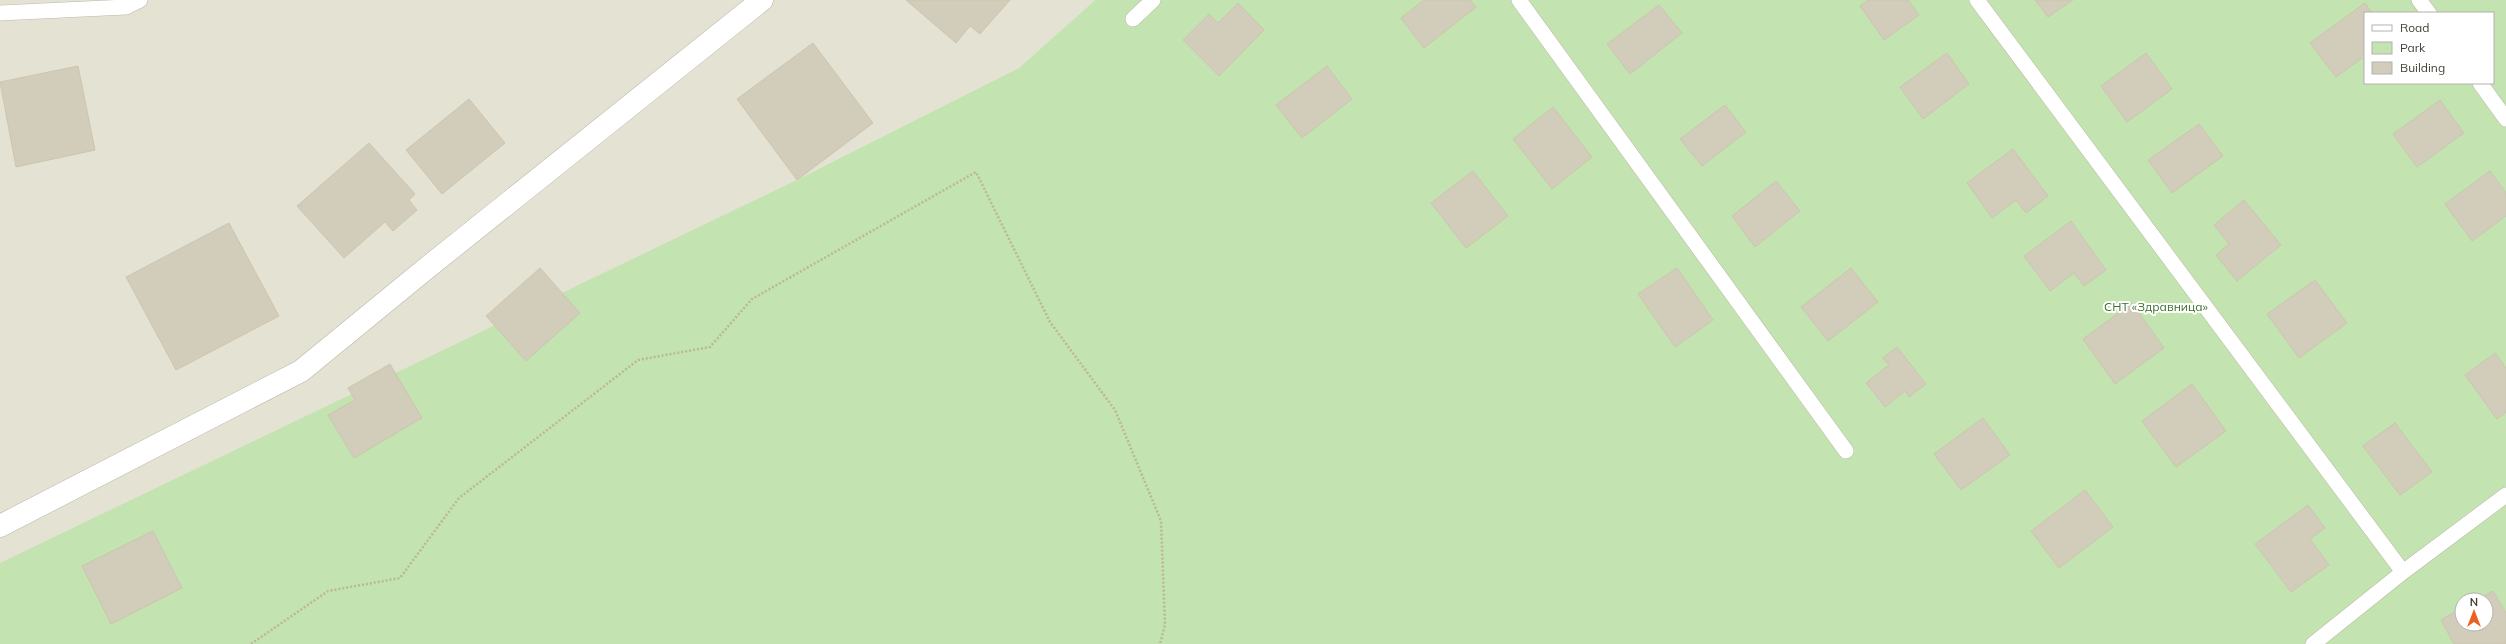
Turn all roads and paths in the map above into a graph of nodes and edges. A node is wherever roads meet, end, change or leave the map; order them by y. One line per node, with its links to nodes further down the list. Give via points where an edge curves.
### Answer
1 (140, 0): 8 (lane, via 126,7)
2 (762, 0): 14 (street, via 301,371)
3 (1153, 0): 9 (lane)
4 (1519, 0): 12 (lane)
5 (1977, 0): 15 (lane)
6 (2419, 0): 7 (lane)
7 (2428, 12)
8 (0, 13)
9 (1133, 19)
10 (2481, 84): 11 (lane)
11 (2506, 119)
12 (1846, 451)
13 (2506, 495): 15 (lane)
14 (0, 526)
15 (2404, 572): 18 (lane)
16 (251, 644): 17 (path, via 328,591 400,578 459,498 638,360 710,347 752,299 976,172 1050,322 1115,410 1161,521 1165,625)
17 (1160, 644)
18 (2313, 644)

